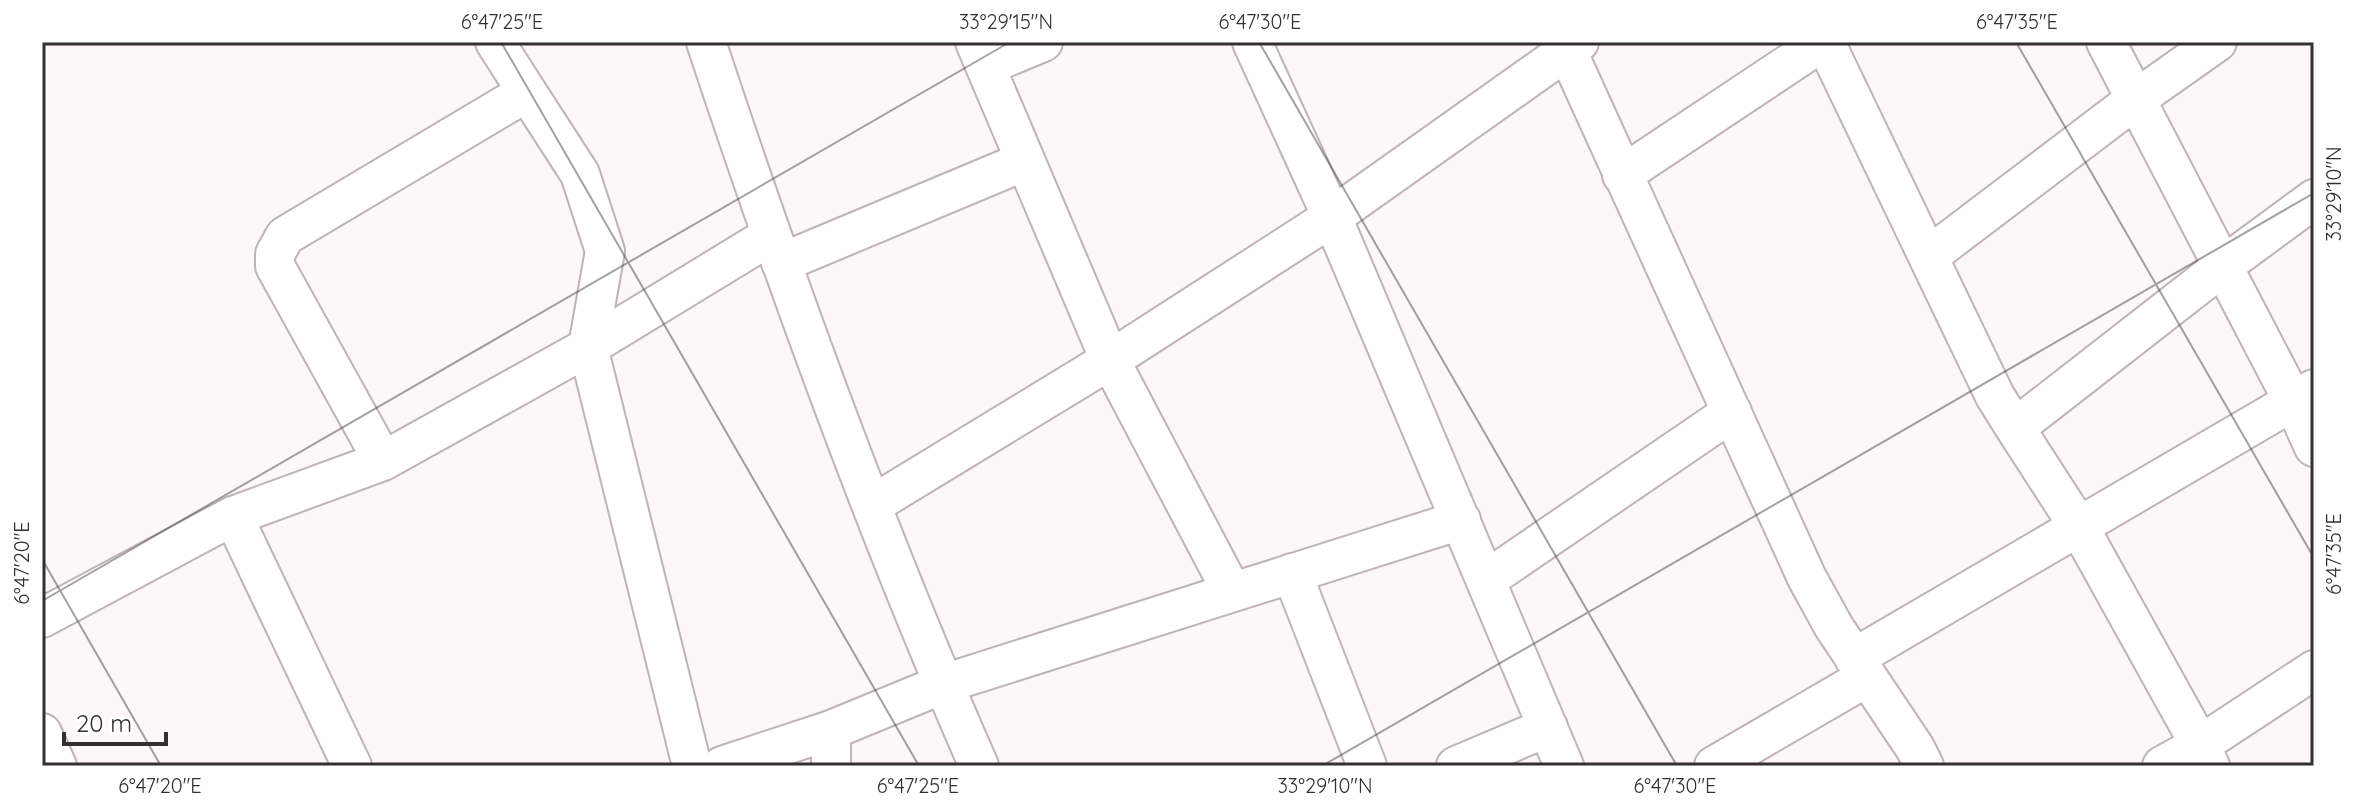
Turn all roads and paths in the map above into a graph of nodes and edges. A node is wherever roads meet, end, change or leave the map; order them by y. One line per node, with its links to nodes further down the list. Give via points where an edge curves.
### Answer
1 (495, 42): 10 (street)
2 (706, 42): 16 (street)
3 (1043, 42): 9 (street)
4 (1252, 42): 15 (street)
5 (1823, 42): 13 (street); 17 (street)
6 (2106, 42): 11 (street)
7 (2217, 42): 11 (street)
8 (1569, 45): 13 (street); 15 (street)
9 (980, 54): 12 (street)
10 (527, 92): 19 (street, via 580,174 605,251); 25 (street, via 285,236 275,254 275,266)
11 (2136, 99): 17 (street); 18 (street)
12 (1025, 161): 16 (street); 20 (street)
13 (1622, 175): 22 (street)
14 (2314, 199): 18 (street)
15 (1332, 217): 20 (street); 28 (street)
16 (776, 250): 19 (street); 26 (street)
17 (1929, 256): 23 (street)
18 (2223, 266): 21 (street); 23 (street)
19 (588, 347): 25 (street); 43 (street)
20 (1110, 360): 26 (street); 32 (street)
21 (2304, 395): 24 (street); 29 (street)
22 (1732, 412): 31 (street); 34 (street, via 1807,578)
23 (2015, 428): 29 (street)
24 (2314, 447)
25 (383, 461): 27 (street)
26 (872, 505): 36 (street)
27 (233, 516): 33 (street); 41 (street)
28 (1461, 520): 30 (street); 31 (street)
29 (2079, 527): 34 (street); 40 (street)
30 (1292, 573): 32 (street); 46 (street)
31 (1486, 580): 37 (street)
32 (1232, 592): 36 (street)
33 (42, 618)
34 (1860, 667): 49 (street); 50 (street)
35 (2314, 670): 40 (street)
36 (943, 684): 39 (street); 45 (street)
37 (1548, 727): 47 (street); 48 (street)
38 (42, 733): 42 (street)
39 (831, 748): 44 (street)
40 (2205, 755): 51 (street)
41 (343, 763)
42 (57, 766)
43 (692, 766)
44 (722, 766)
45 (979, 766)
46 (1367, 766)
47 (1456, 766)
48 (1564, 766)
49 (1714, 766)
50 (1924, 766)
51 (2162, 766)

